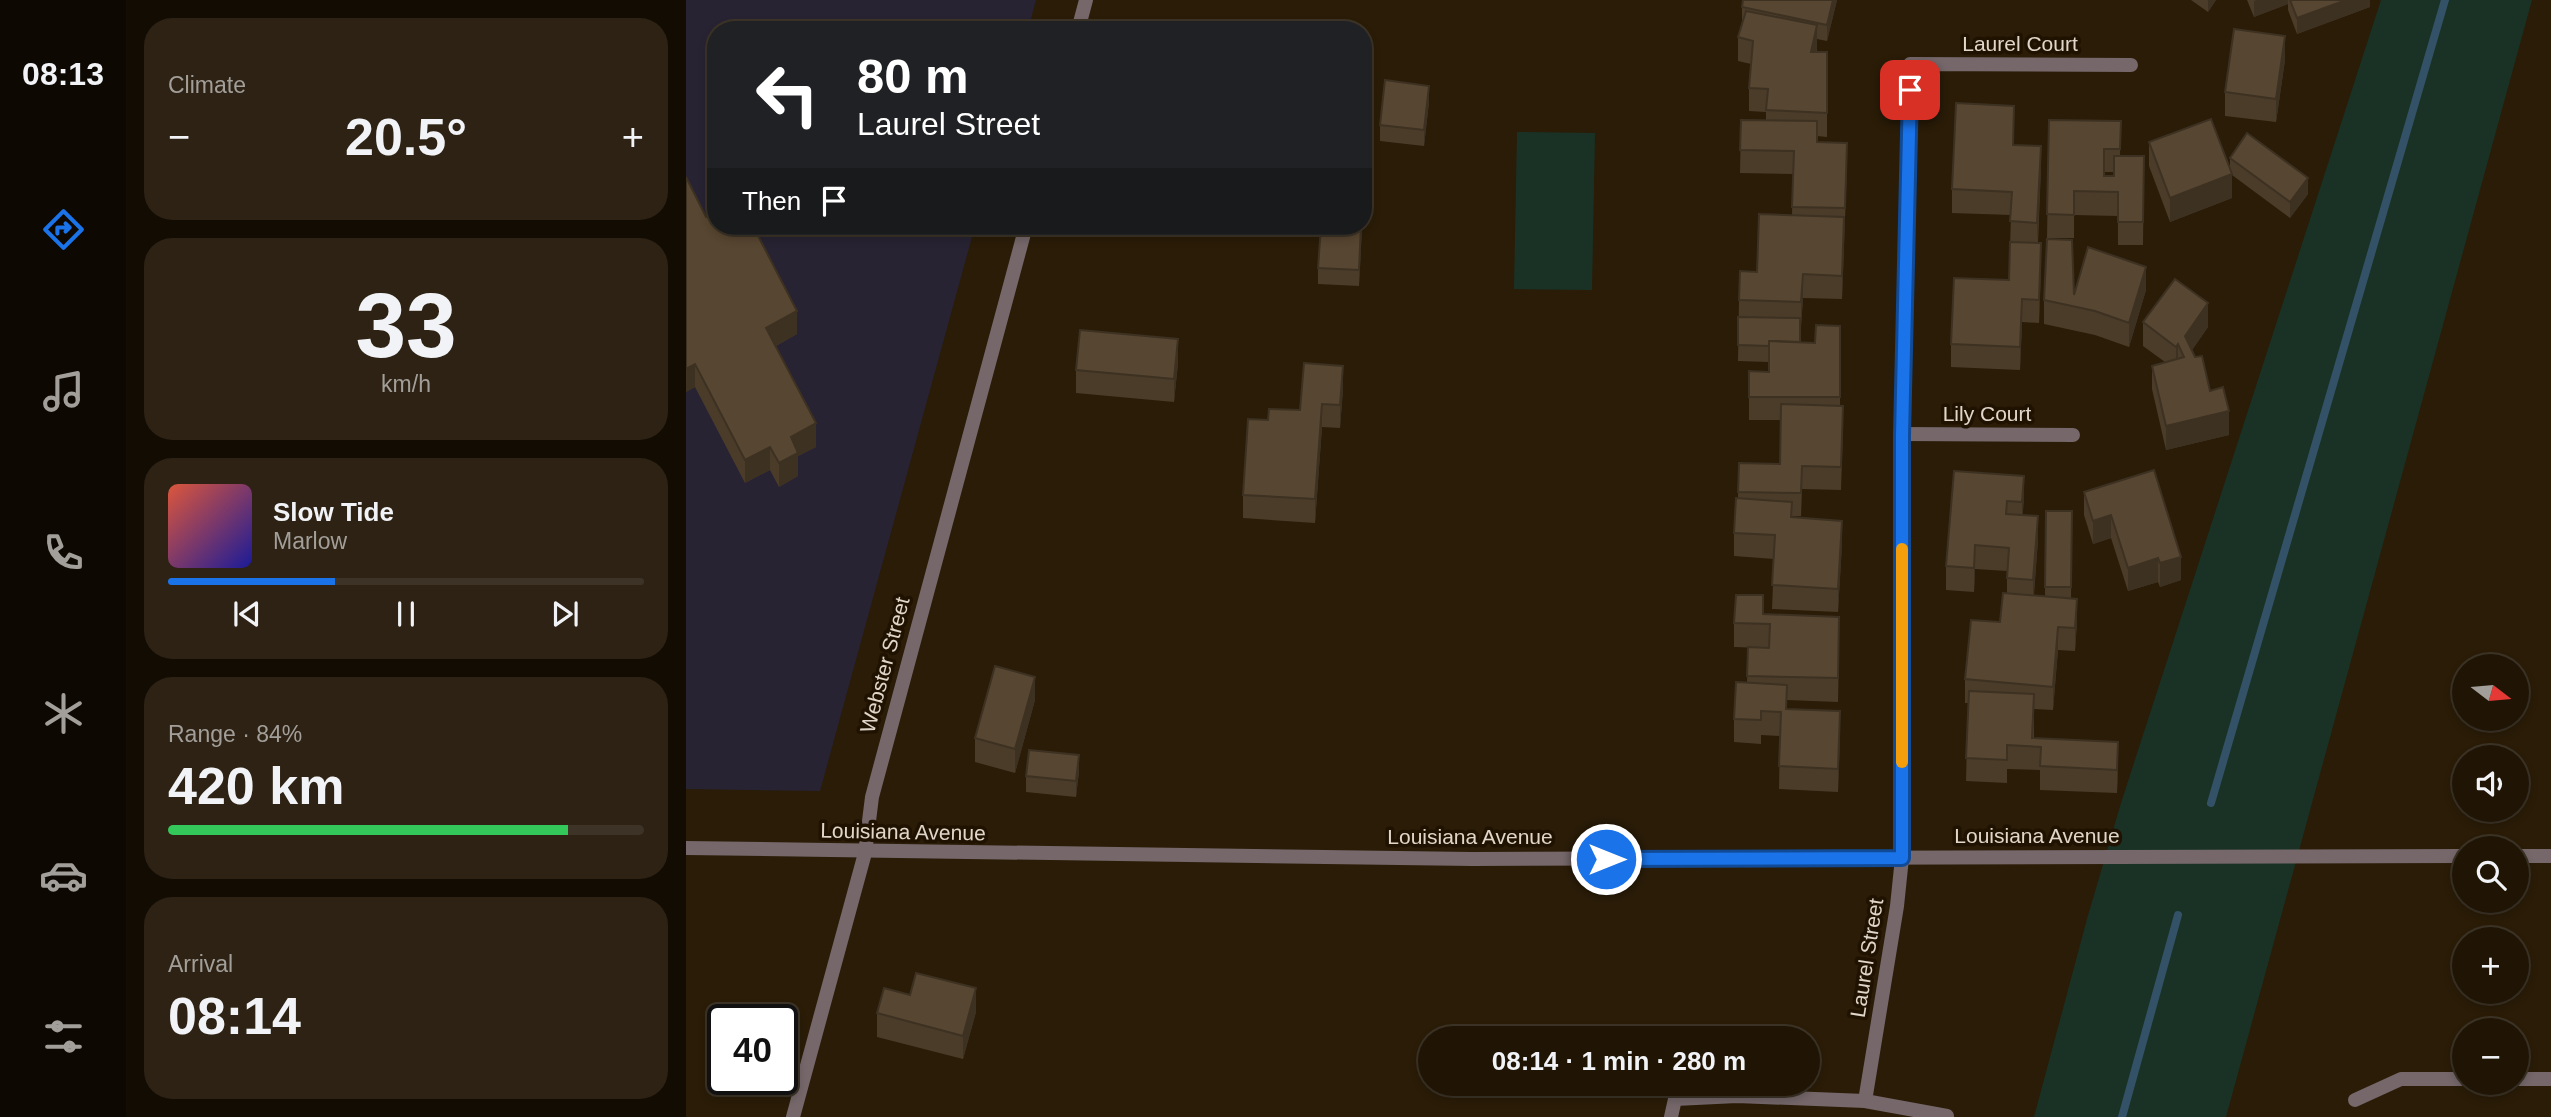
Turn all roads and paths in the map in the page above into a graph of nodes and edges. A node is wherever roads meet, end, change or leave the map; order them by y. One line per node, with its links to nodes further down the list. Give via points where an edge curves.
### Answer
1 (1086, 0): 2 (street)
2 (1080, 21)
3 (1910, 64): 4 (street, Laurel Court); 6 (street, Laurel Street)
4 (2131, 65)
5 (1024, 235): 9 (street, Webster Street, via 872,797)
6 (1902, 435): 7 (street, Lily Court); 13 (street, Laurel Street)
7 (2073, 435)
8 (686, 848): 9 (street, Louisiana Avenue)
9 (865, 853): 13 (street, Louisiana Avenue); 20 (street, Webster Street)
10 (2452, 856): 13 (street, Louisiana Avenue)
11 (2529, 856): 12 (street)
12 (2551, 856)
13 (1902, 858): 18 (street, Laurel Street)
14 (2452, 1079): 17 (street, via 2401,1079)
15 (2529, 1079): 16 (street)
16 (2551, 1079)
17 (2356, 1100)
18 (1865, 1101): 19 (street); 21 (street, via 1737,1096 1675,1099)
19 (1948, 1116)
20 (793, 1117)
21 (1671, 1117)

